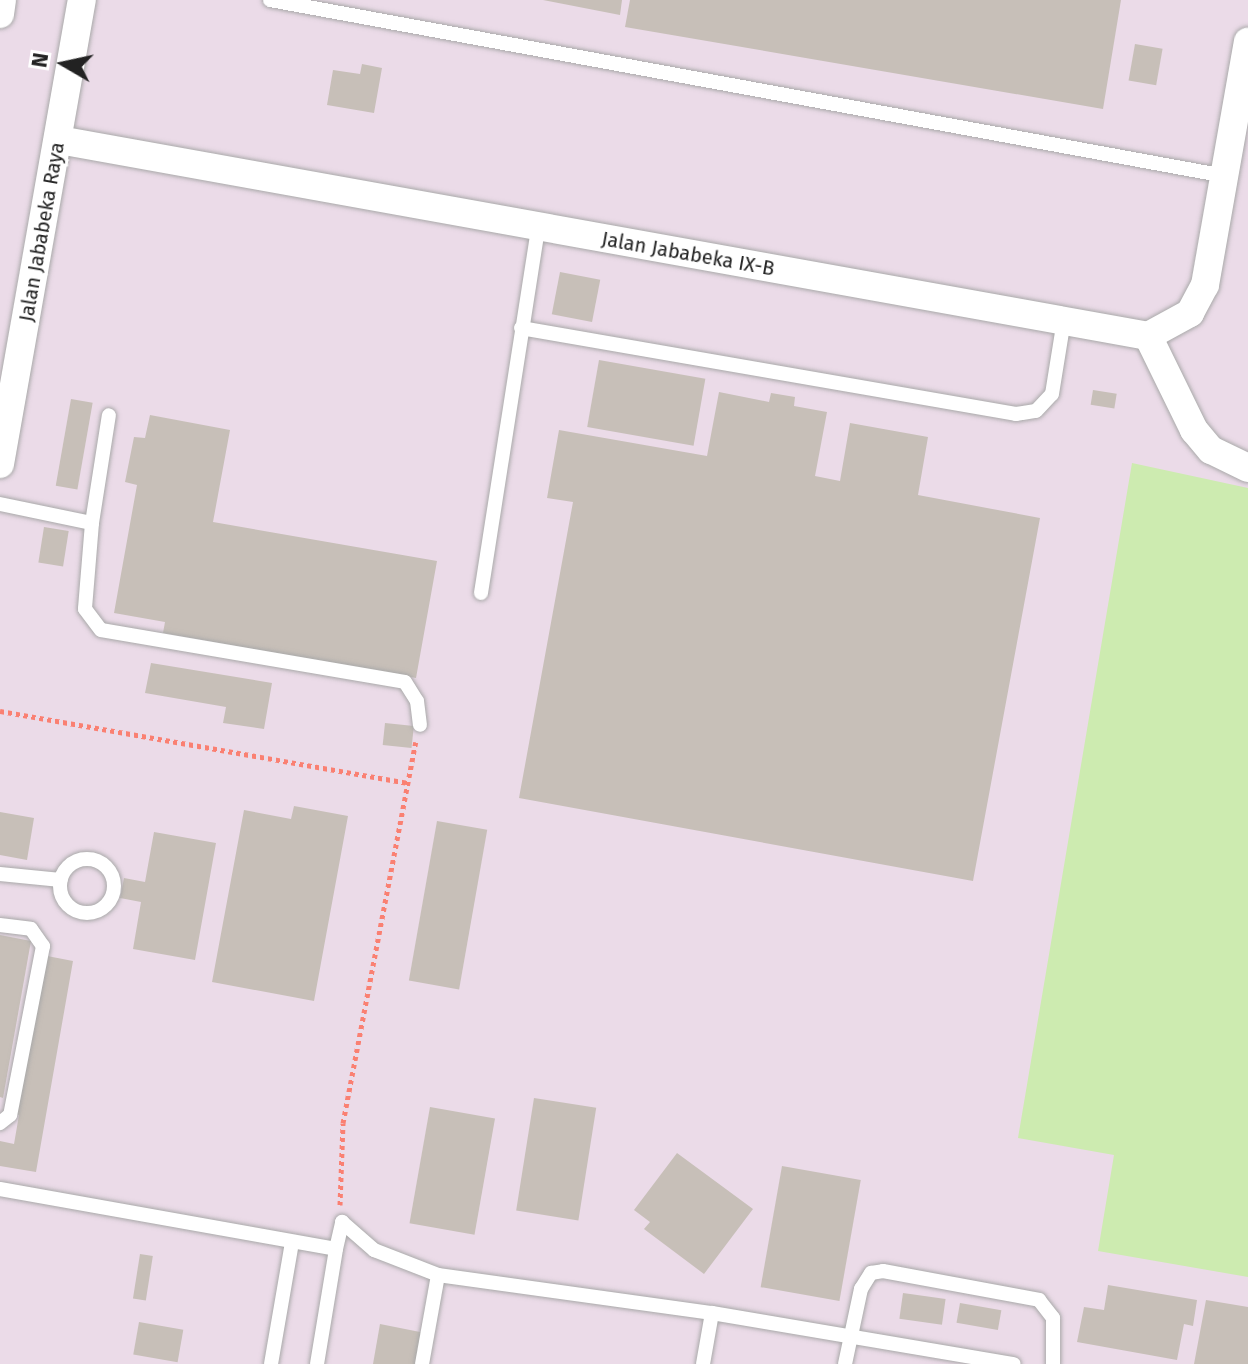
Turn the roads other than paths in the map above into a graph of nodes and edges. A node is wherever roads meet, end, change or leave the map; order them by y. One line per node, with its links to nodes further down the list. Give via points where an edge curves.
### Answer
1 (2, 0): 4 (street)
2 (82, 0): 6 (street, Jalan Jababeka Raya)
3 (270, 0): 7 (lane)
4 (0, 14)
5 (1248, 42): 7 (street)
6 (59, 140): 8 (street, Jalan Jababeka IX-B); 13 (street, Jalan Jababeka Raya)
7 (1225, 176): 11 (street, via 1212,255 1197,302 1177,324)
8 (538, 227): 9 (street, Jalan Jababeka IX-B); 10 (lane)
9 (1064, 320): 10 (lane, via 1052,394 1036,411 1016,414); 11 (street, Jalan Jababeka IX-B)
10 (521, 328): 17 (lane)
11 (1148, 336): 14 (street, via 1194,430 1211,450)
12 (109, 415): 16 (lane)
13 (0, 464)
14 (1248, 468)
15 (0, 504): 16 (lane)
16 (92, 523): 18 (lane, via 85,609 101,630 405,682 421,710)
17 (481, 593)
18 (420, 725)
19 (0, 874): 20 (lane)
20 (61, 880)
21 (0, 925): 22 (lane, via 35,931 43,946 10,1115)
22 (0, 1123)
23 (0, 1189): 24 (lane)
24 (292, 1242): 25 (lane); 29 (lane)
25 (336, 1249): 26 (lane, via 342,1222 374,1250); 30 (lane)
26 (438, 1275): 27 (lane); 31 (lane)
27 (712, 1313): 28 (lane); 32 (lane)
28 (849, 1336): 33 (lane); 34 (lane); 35 (lane, via 861,1289 868,1276 883,1271 1039,1300 1053,1318)
29 (271, 1364)
30 (317, 1364)
31 (422, 1364)
32 (703, 1364)
33 (845, 1364)
34 (1014, 1364)
35 (1053, 1364)

